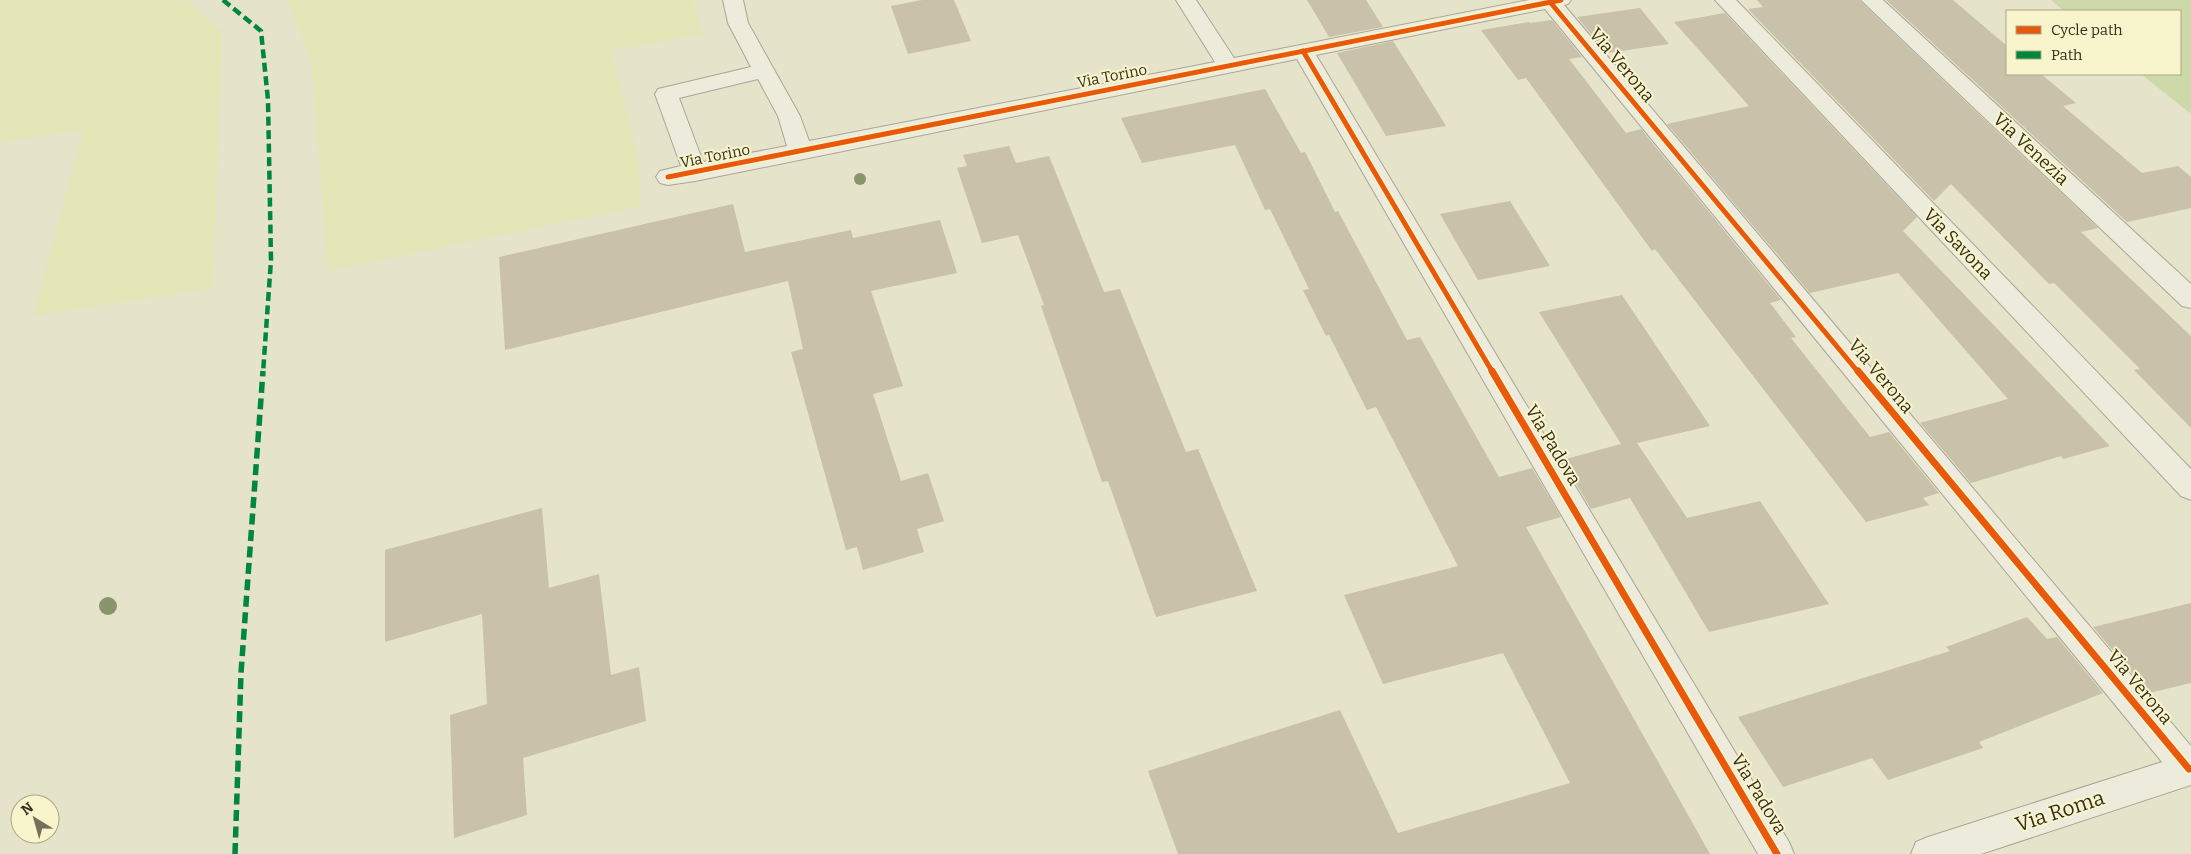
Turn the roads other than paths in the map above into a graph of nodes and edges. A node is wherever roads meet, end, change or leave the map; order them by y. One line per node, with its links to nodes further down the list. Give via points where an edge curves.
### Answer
1 (733, 0): 8 (street, via 738,23)
2 (1186, 0): 7 (street)
3 (1725, 0): 13 (street, Via Savona)
4 (1871, 0): 12 (street, Via Venezia)
5 (1555, 1): 6 (street, Via Torino); 14 (street, Via Verona)
6 (1303, 51): 7 (street, Via Torino); 15 (street, Via Padova)
7 (1229, 66): 9 (street, Via Torino)
8 (763, 71): 9 (street, via 789,116); 10 (street, via 666,94)
9 (801, 152): 10 (street, Via Torino)
10 (695, 172): 11 (street, Via Torino)
11 (668, 178)
12 (2191, 299)
13 (2191, 488)
14 (2190, 769): 16 (street, Via Roma)
15 (1777, 854)
16 (1928, 854)

